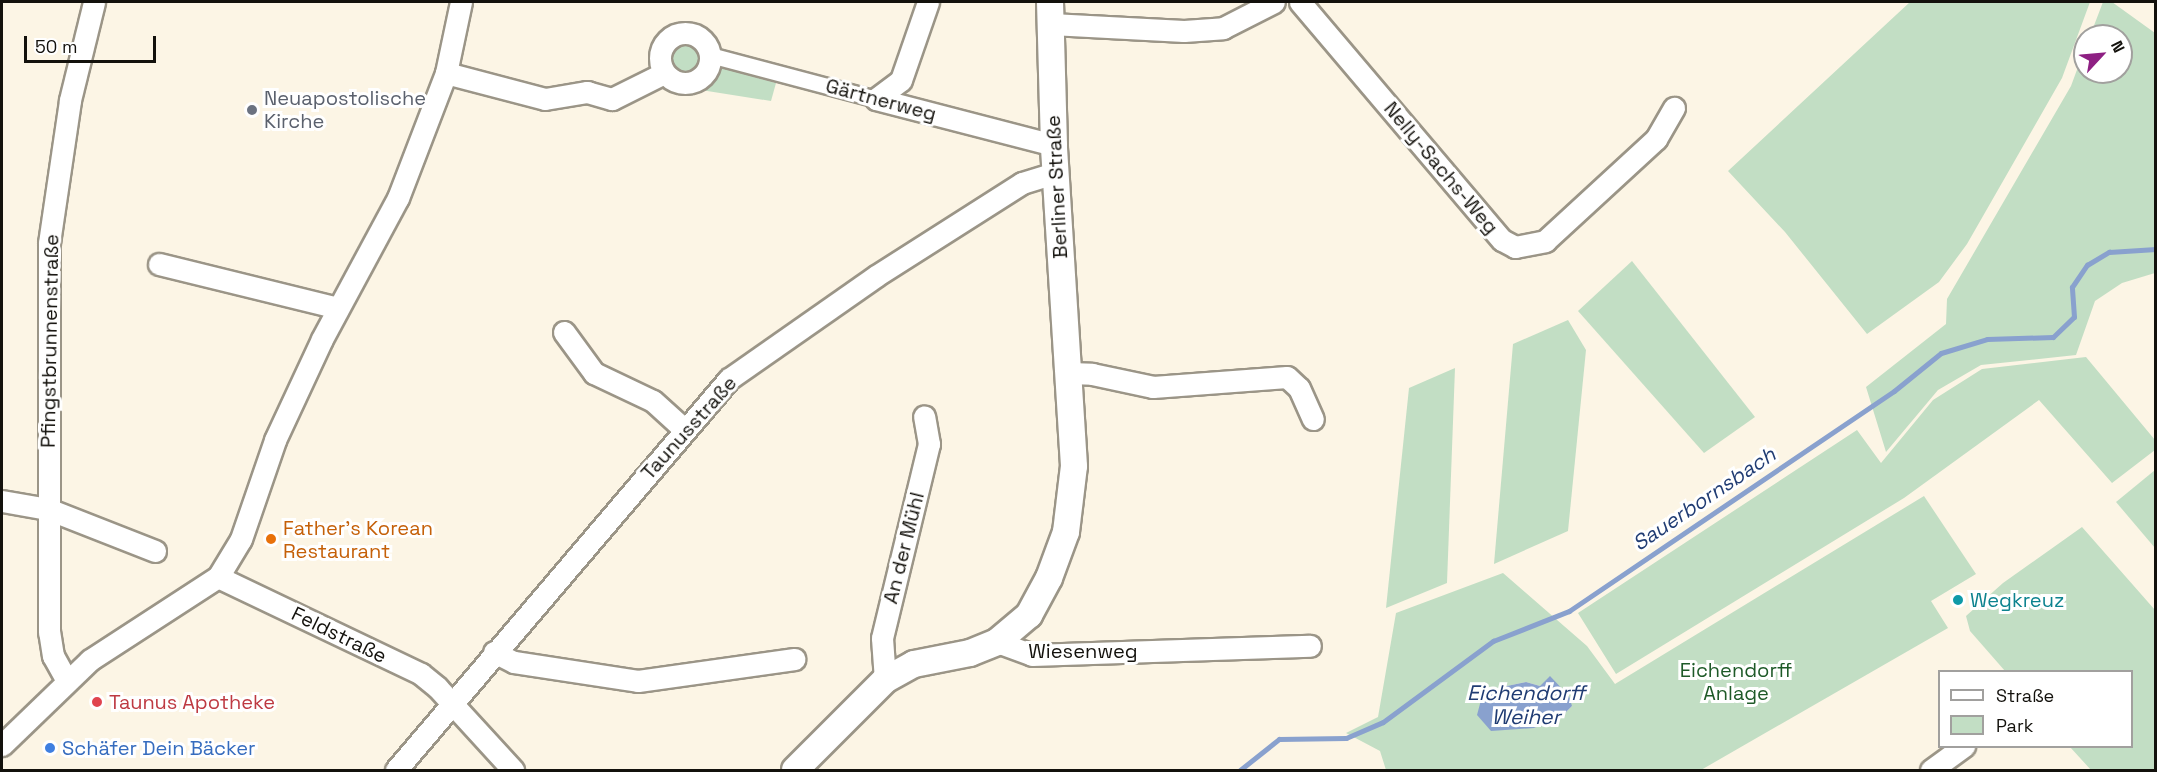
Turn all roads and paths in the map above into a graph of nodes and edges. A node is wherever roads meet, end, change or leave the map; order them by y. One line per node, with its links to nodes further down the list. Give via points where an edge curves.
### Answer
1 (94, 2): 22 (street, Pfingstbrunnenstraße, via 70,100 49,243)
2 (461, 2): 8 (street)
3 (928, 2): 10 (street, via 901,80)
4 (1274, 2): 6 (street, via 1223,28 1184,31)
5 (1300, 2): 11 (street, Nelly-Sachs-Weg, via 1502,240 1515,247 1545,241 1656,139)
6 (1050, 13): 12 (street, Berliner Straße)
7 (710, 55): 9 (street, via 704,75 691,82 676,82); 9 (street, via 696,36 674,35 660,52); 10 (street, Gärtnerweg)
8 (446, 73): 9 (street, via 545,99 586,92 612,99); 15 (street, via 383,231)
9 (664, 73)
10 (876, 99): 12 (street, Gärtnerweg)
11 (1674, 108)
12 (1054, 145): 13 (street, Berliner Straße)
13 (1056, 173): 17 (street, Berliner Straße); 20 (street, Taunusstraße, via 1022,183 876,276 729,379)
14 (159, 264): 15 (street)
15 (338, 308): 24 (street, via 275,440 241,539)
16 (564, 332): 20 (street, via 594,373 653,401)
17 (1069, 373): 19 (street, via 1153,387 1287,377 1299,388); 25 (street, Berliner Straße, via 1074,466 1066,532 1029,615)
18 (924, 416): 29 (street, An der Mühl, via 929,444 882,638)
19 (1313, 419)
20 (685, 430): 27 (street, Taunusstraße)
21 (2, 501): 22 (street)
22 (48, 509): 23 (street); 30 (street, Pfingstbrunnenstraße, via 49,633 52,656)
23 (155, 551)
24 (218, 577): 30 (street, via 90,660); 31 (street, Feldstraße, via 420,674)
25 (997, 642): 26 (street, Wiesenweg, via 1032,655); 29 (street, via 970,653 914,664)
26 (1310, 646)
27 (495, 652): 28 (street, via 514,662 638,681); 31 (street, Taunusstraße)
28 (794, 659)
29 (885, 680): 36 (street)
30 (67, 681): 32 (street)
31 (453, 704): 34 (street, Taunusstraße); 35 (street, Feldstraße, via 464,721)
32 (2, 745)
33 (1963, 748): 37 (street)
34 (396, 771)
35 (513, 771)
36 (795, 771)
37 (1931, 771)

